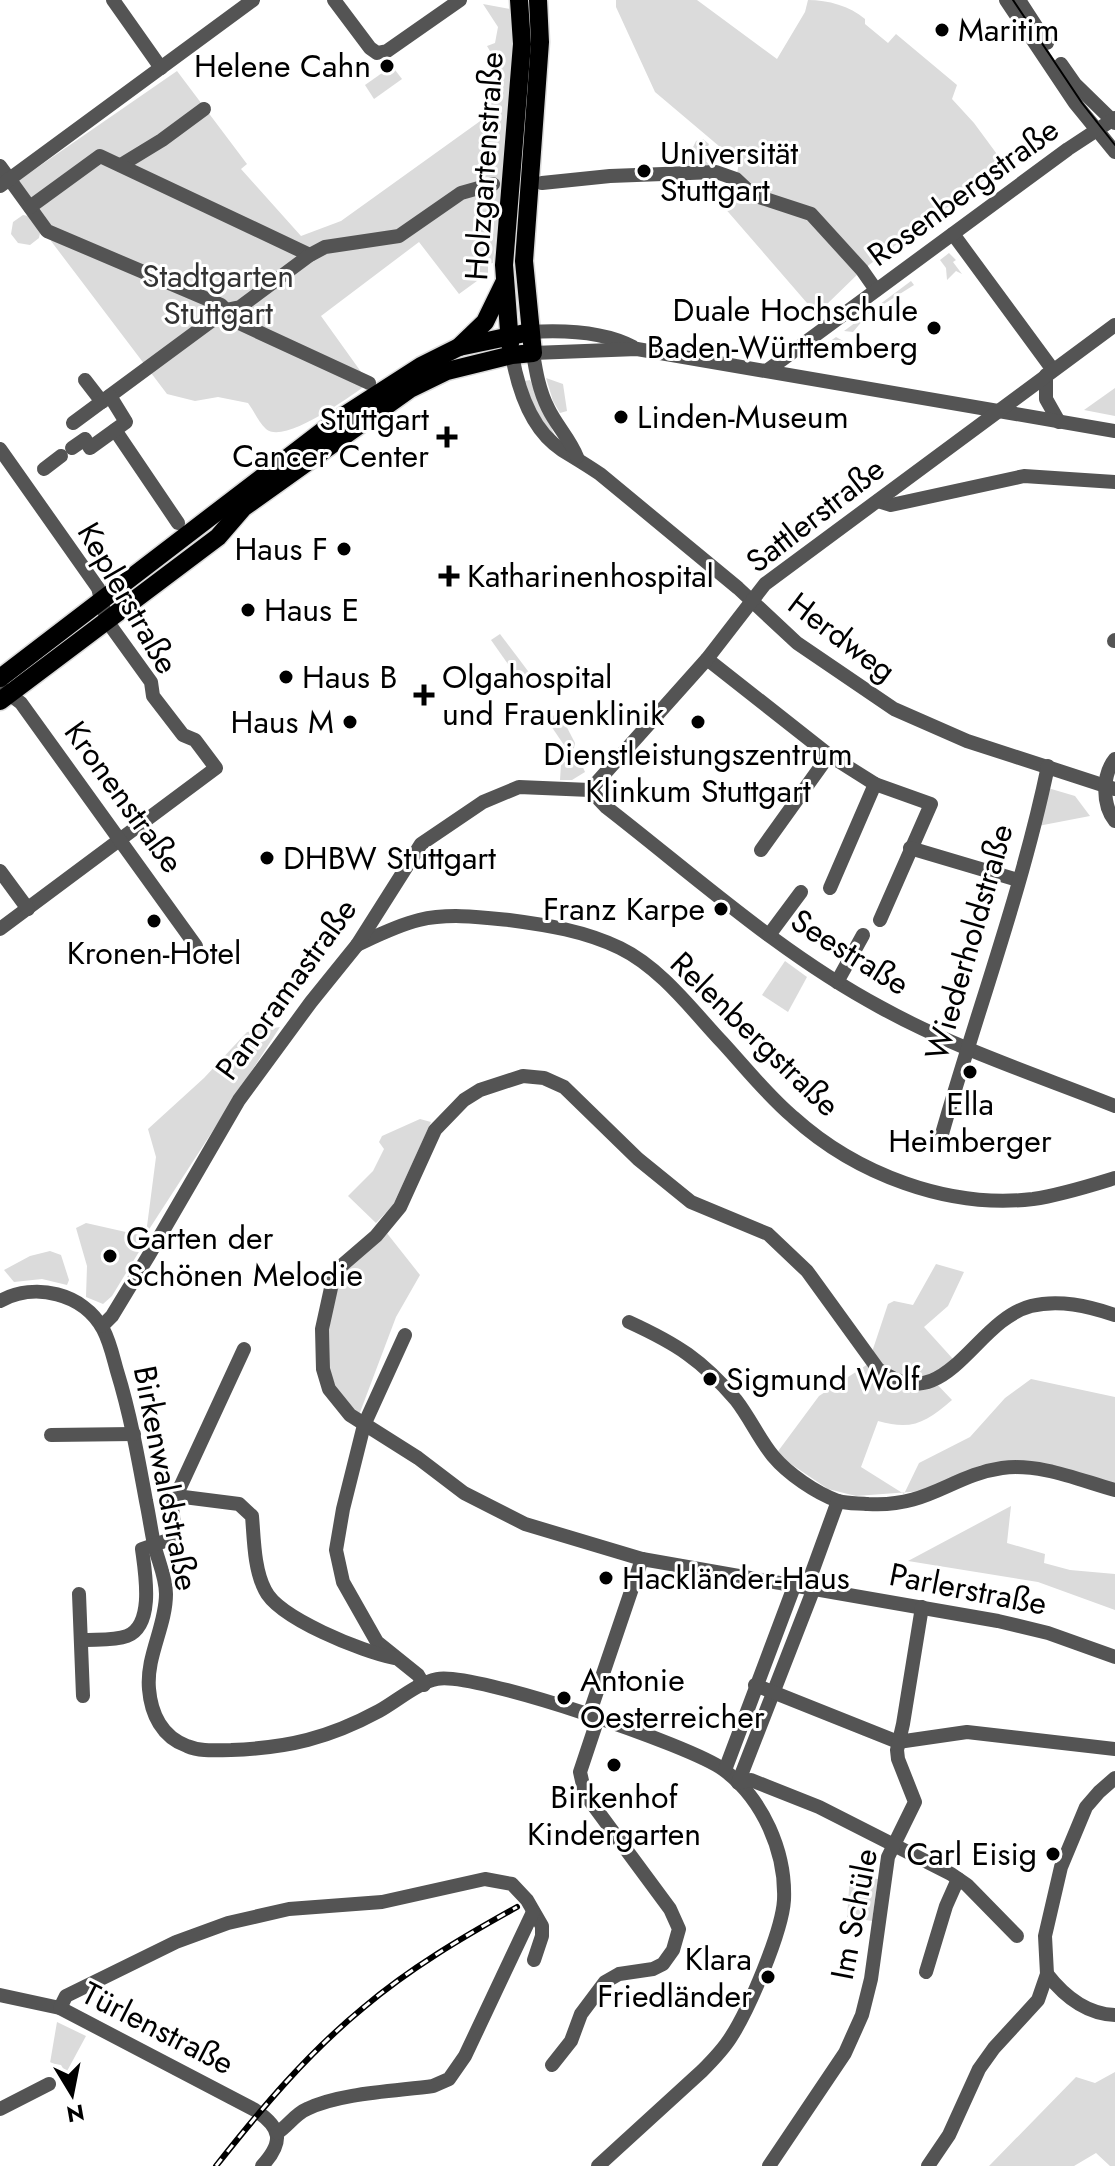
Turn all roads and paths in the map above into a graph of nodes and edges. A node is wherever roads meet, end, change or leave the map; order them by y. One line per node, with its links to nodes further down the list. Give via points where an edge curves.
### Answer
1 (113, 0): 8 (street)
2 (253, 0): 8 (street)
3 (334, 0): 4 (street, via 377,53)
4 (460, 0)
5 (523, 0): 19 (main road, Holzgartenstraße); 20 (main road, Holzgartenstraße, via 540,42)
6 (1006, 0): 11 (street)
7 (1019, 0): 10 (street, via 1075,84)
8 (161, 68): 15 (street)
9 (204, 109): 13 (street)
10 (1114, 120): 11 (street, Rosenbergstraße)
11 (1098, 130): 12 (street); 21 (street, Rosenbergstraße)
12 (1115, 152)
13 (121, 165): 18 (street, via 100,156); 22 (street)
14 (0, 166): 15 (street)
15 (5, 183): 18 (street)
16 (542, 183): 24 (street, via 716,172 736,179 753,195 811,214)
17 (493, 184): 22 (street, via 461,193 399,236 325,247)
18 (30, 207): 25 (street, via 47,231)
19 (505, 233): 20 (main road, via 515,238); 23 (main road, Holzgartenstraße)
20 (525, 233): 27 (main road, Holzgartenstraße)
21 (953, 234): 24 (street, Rosenbergstraße); 34 (street)
22 (310, 255): 25 (street, via 240,307)
23 (505, 281): 28 (main road, Holzgartenstraße); 29 (main road, via 485,322)
24 (876, 290): 33 (street, Rosenbergstraße)
25 (226, 310): 36 (street, via 239,323); 37 (street)
26 (1115, 325): 34 (street, Sattlerstraße)
27 (530, 332): 28 (main road); 30 (street, via 582,333 621,340); 31 (main road, Holzgartenstraße)
28 (509, 335): 29 (main road); 32 (main road, Holzgartenstraße)
29 (459, 347): 49 (main road, via 337,420)
30 (637, 349): 31 (street); 33 (street)
31 (533, 353): 32 (main road); 43 (street, Herdweg, via 547,407)
32 (512, 355): 43 (street, Herdweg, via 519,388 543,433); 51 (main road, via 447,371 410,389 243,508 218,537)
33 (768, 370): 38 (street)
34 (1050, 373): 38 (street, Sattlerstraße); 39 (street, via 1046,399)
35 (85, 380): 37 (street)
36 (369, 383)
37 (106, 399): 40 (street, via 126,422); 42 (street, via 70,420)
38 (998, 411): 39 (street); 47 (street, Sattlerstraße)
39 (1059, 422): 41 (street)
40 (115, 430): 42 (street); 48 (street)
41 (1115, 431)
42 (81, 449): 45 (street)
43 (577, 457): 50 (street, Herdweg)
44 (3, 459): 49 (street, Keplerstraße)
45 (44, 469)
46 (1115, 482): 47 (street, via 1024,476 891,505)
47 (878, 501): 50 (street, Sattlerstraße, via 765,584)
48 (178, 523)
49 (102, 600): 51 (street, Keplerstraße); 53 (main road)
50 (751, 600): 52 (street, Sattlerstraße); 56 (street, Herdweg, via 797,643 894,709 942,732)
51 (107, 621): 53 (main road); 61 (street, Keplerstraße, via 151,682 153,696 216,768)
52 (707, 659): 54 (street); 59 (street, Sattlerstraße)
53 (3, 690): 61 (street, Kronenstraße, via 26,709)
54 (829, 755): 57 (street); 63 (street)
55 (1115, 759): 58 (street, via 1107,769)
56 (1048, 766): 58 (street, Herdweg); 65 (street, Wiederholdstraße)
57 (875, 784): 62 (street, via 931,804); 66 (street)
58 (1110, 787): 60 (street, via 1108,810)
59 (590, 790): 71 (street, Seestraße); 73 (street, Panoramastraße, via 519,787 438,830 421,844)
60 (1115, 821)
61 (120, 841): 68 (street); 74 (street, Kronenstraße)
62 (910, 848): 65 (street); 69 (street)
63 (761, 850)
64 (0, 871): 68 (street)
65 (1018, 880): 76 (street, Wiederholdstraße)
66 (830, 888)
67 (801, 892): 71 (street)
68 (28, 909): 70 (street)
69 (880, 920)
70 (0, 929)
71 (769, 935): 75 (street, Seestraße)
72 (863, 935): 75 (street)
73 (357, 945): 79 (street, Relenbergstraße, via 418,920 445,917 576,930 622,949 662,978 793,1118 889,1177 925,1191 970,1198 1032,1199); 83 (street, Panoramastraße, via 239,1100)
74 (196, 946)
75 (837, 982): 76 (street, Seestraße, via 880,1008)
76 (967, 1047): 77 (street, Seestraße); 78 (street, Wiederholdstraße)
77 (1115, 1106)
78 (942, 1134)
79 (1115, 1178)
80 (0, 1301): 83 (street, Birkenwaldstraße, via 24,1292 57,1294 86,1309)
81 (1115, 1315): 86 (street, Parlerstraße, via 1055,1302 1029,1306 1005,1318 937,1380 917,1385 891,1379 878,1369 807,1271 768,1234 691,1202 564,1087 523,1076 480,1090 435,1130 400,1207 333,1279 322,1329 323,1369 338,1403)
82 (629, 1322): 91 (street, via 690,1353 738,1402 774,1458)
83 (102, 1326): 87 (street, Birkenwaldstraße)
84 (405, 1335): 86 (street)
85 (244, 1349): 90 (street)
86 (364, 1425): 93 (street, Parlerstraße, via 464,1493 525,1524); 99 (street, via 343,1509 337,1566 377,1642)
87 (134, 1434): 88 (street); 92 (street, Birkenwaldstraße)
88 (51, 1435)
89 (1115, 1490): 91 (street, via 1046,1471 1009,1468 905,1503)
90 (176, 1496): 92 (street, via 175,1531 168,1540); 99 (street, via 239,1504 252,1516 265,1591 285,1611 374,1654)
91 (838, 1501): 94 (street)
92 (154, 1543): 97 (street, via 142,1549 147,1593 141,1624 128,1636); 100 (street, Birkenwaldstraße, via 166,1592 148,1688 153,1714 165,1733 187,1746 211,1751 302,1743 352,1726)
93 (642, 1559): 94 (street, Parlerstraße); 104 (street)
94 (805, 1586): 96 (street, Parlerstraße); 101 (street); 102 (street)
95 (79, 1594): 97 (street)
96 (922, 1607): 98 (street, Parlerstraße, via 1048,1633); 105 (street, Im Schüle)
97 (83, 1640): 103 (street)
98 (1115, 1657)
99 (394, 1658): 100 (street)
100 (424, 1685): 104 (street, Birkenwaldstraße, via 439,1678 456,1679)
101 (755, 1685): 102 (street); 107 (street)
102 (773, 1692): 105 (street); 109 (street)
103 (83, 1696)
104 (594, 1716): 107 (street, Birkenwaldstraße); 120 (street, via 580,1772 585,1794 670,1909 679,1929 663,1964 605,1982)
105 (898, 1742): 106 (street, via 967,1732); 110 (street, Im Schüle, via 898,1759 915,1802)
106 (1115, 1749)
107 (725, 1770): 109 (street, Birkenwaldstraße)
108 (1115, 1778): 116 (street, via 1086,1807 1061,1867 1045,1936)
109 (738, 1783): 110 (street, via 751,1780 819,1807); 125 (street, Birkenwaldstraße, via 768,1825 781,1861 784,1902 774,1943 741,2021 718,2054)
110 (893, 1846): 111 (street); 126 (street, Im Schüle, via 862,2015 845,2053)
111 (958, 1879): 113 (street); 115 (street)
112 (533, 1912): 114 (street, via 542,1926); 118 (street, via 512,1884 485,1879 382,1902 289,1909 176,1942 66,1996); 123 (street, via 449,2079 433,2086 322,2102)
113 (1017, 1936)
114 (534, 1960)
115 (926, 1972)
116 (1047, 1974): 119 (street, via 1079,2004); 127 (street, via 1038,2000 979,2069 949,2135)
117 (0, 1995): 118 (street, Türlenstraße)
118 (60, 2008): 123 (street, Türlenstraße, via 245,2104 268,2118)
119 (1115, 2015)
120 (552, 2065)
121 (49, 2084): 122 (street)
122 (0, 2109)
123 (277, 2133): 124 (street, via 277,2144)
124 (262, 2166)
125 (598, 2166)
126 (769, 2166)
127 (928, 2166)

